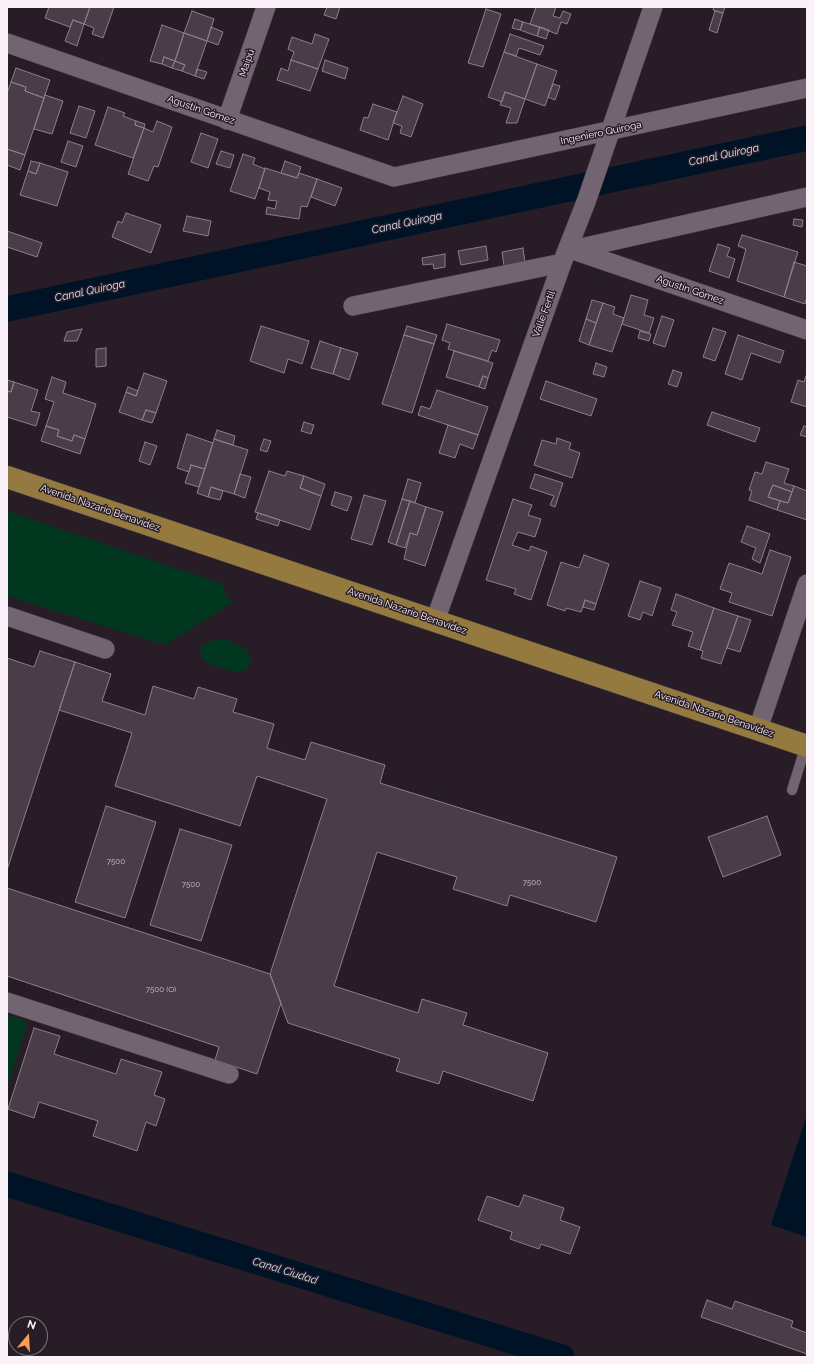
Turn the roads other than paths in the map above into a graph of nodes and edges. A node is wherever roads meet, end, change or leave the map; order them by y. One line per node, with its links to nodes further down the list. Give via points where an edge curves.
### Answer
1 (266, 7): 5 (street, Maipú)
2 (653, 7): 6 (street, Valle Fertil)
3 (7, 43): 5 (street, Agustín Gómez)
4 (807, 88): 6 (street, Ingeniero Quiroga)
5 (227, 120): 7 (street, Agustín Gómez)
6 (610, 131): 7 (street, Ingeniero Quiroga); 9 (street, Valle Fertil)
7 (394, 177)
8 (807, 197): 9 (street)
9 (567, 255): 10 (street); 11 (street, Agustín Gómez); 15 (street, Valle Fertil)
10 (353, 306)
11 (807, 330)
12 (7, 477): 15 (main road, Avenida Nazario Benavídez)
13 (807, 584): 17 (street)
14 (7, 616): 16 (street)
15 (435, 621): 17 (main road, Avenida Nazario Benavídez)
16 (105, 649)
17 (758, 729): 18 (main road, Avenida Nazario Benavídez)
18 (807, 745): 19 (lane)
19 (792, 790)
20 (7, 1002): 21 (street)
21 (229, 1074)

